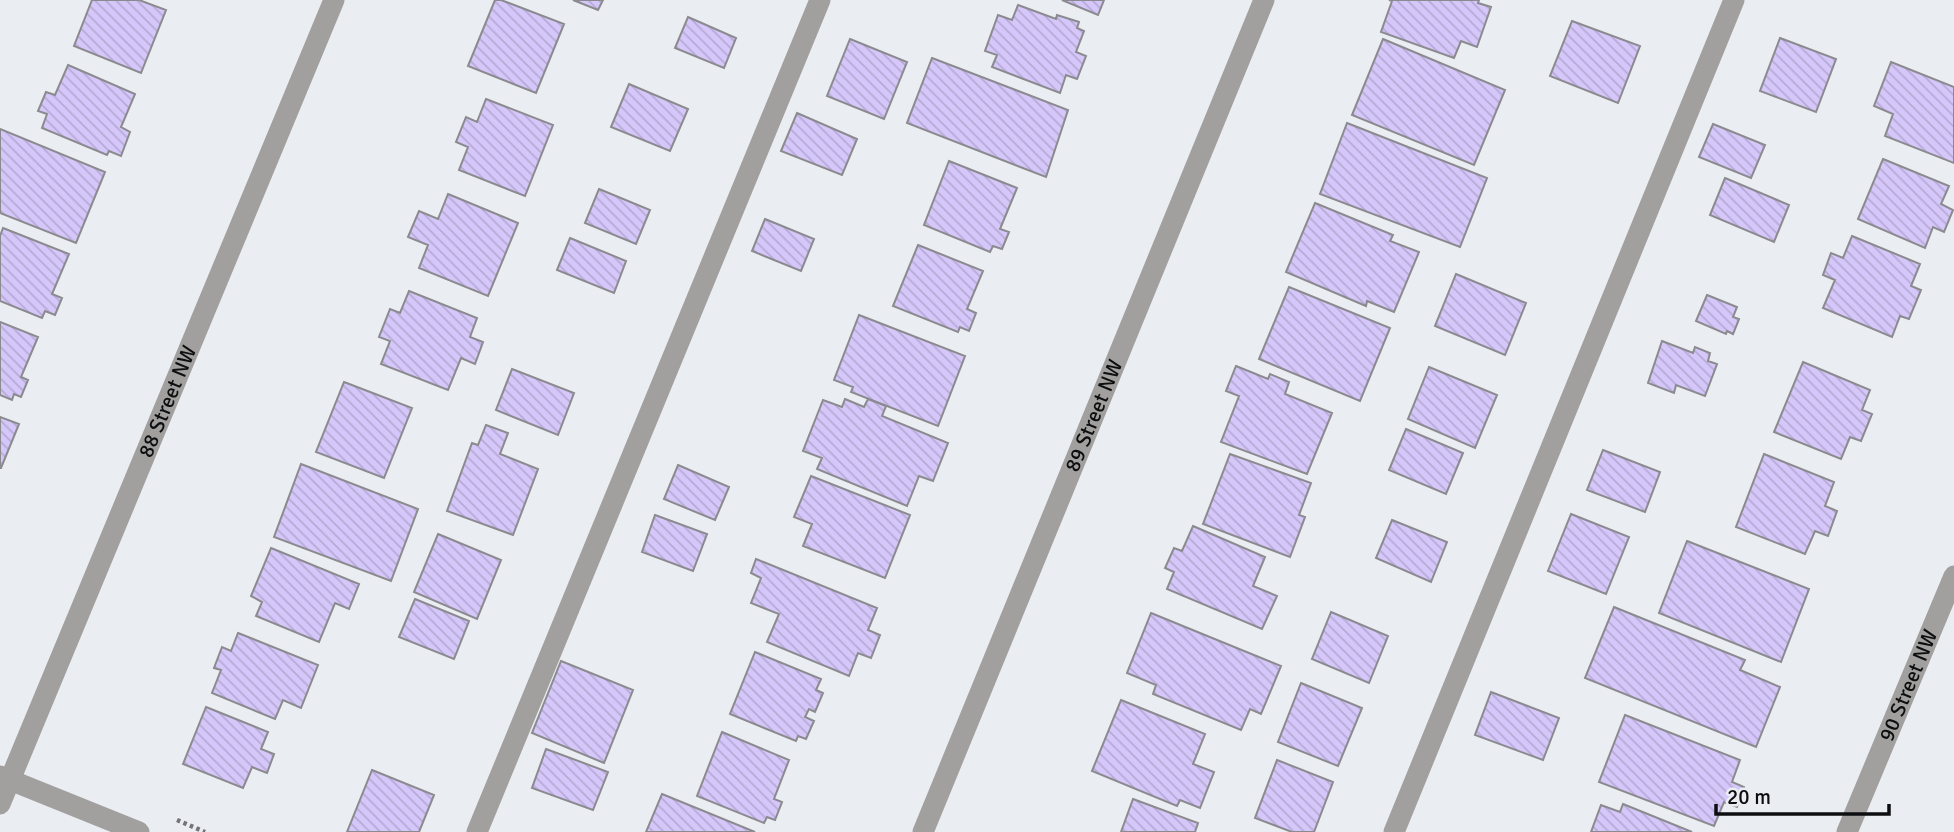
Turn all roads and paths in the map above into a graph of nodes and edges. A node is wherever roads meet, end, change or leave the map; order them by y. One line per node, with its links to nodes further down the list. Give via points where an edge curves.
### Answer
1 (334, 0): 6 (street, 88 Street NW)
2 (820, 0): 9 (street)
3 (1264, 0): 10 (street, 89 Street NW)
4 (1734, 0): 11 (street)
5 (1954, 576): 12 (street, 90 Street NW)
6 (5, 778): 7 (street, 88 Street NW); 8 (street)
7 (0, 804)
8 (139, 832)
9 (477, 832)
10 (923, 832)
11 (1394, 832)
12 (1847, 832)

